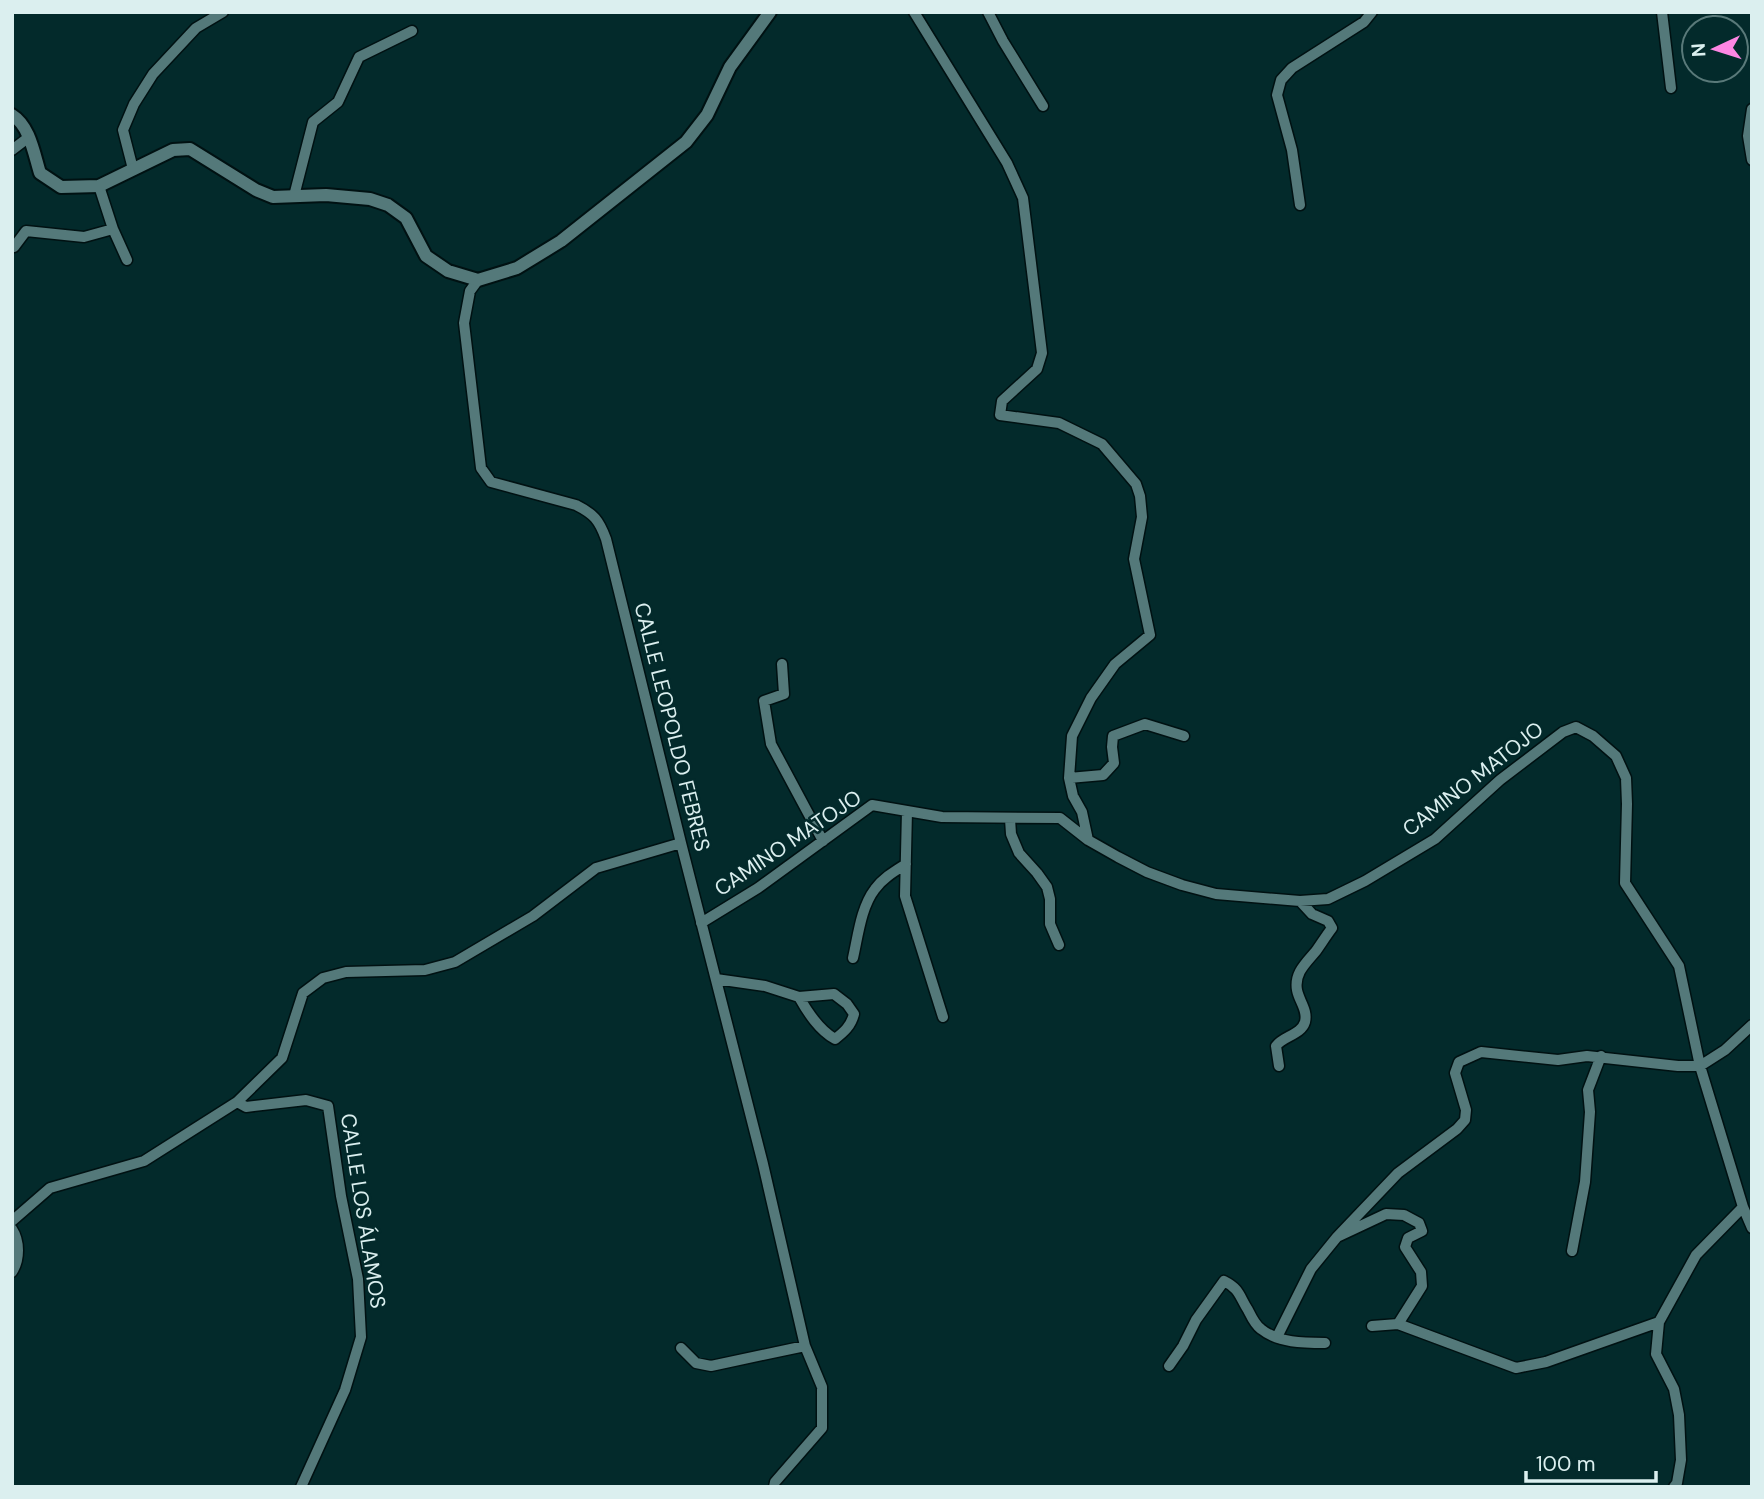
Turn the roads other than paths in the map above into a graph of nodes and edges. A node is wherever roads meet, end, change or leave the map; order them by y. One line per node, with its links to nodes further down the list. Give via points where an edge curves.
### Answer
1 (223, 12): 15 (street, via 196,28 153,74 134,104 123,130)
2 (770, 12): 22 (street, via 730,66 707,115 686,142 561,241 517,268)
3 (914, 12): 25 (street, via 1007,163 1023,198 1042,353 1037,369 1002,401 1000,415 1059,423 1102,444 1136,484 1140,496 1142,517 1134,559 1150,635 1115,664 1091,698 1072,736)
4 (988, 12): 9 (street)
5 (1372, 12): 18 (street, via 1364,22 1292,68 1282,80 1277,95)
6 (1662, 12): 8 (street)
7 (412, 30): 17 (street, via 359,57 338,102 313,122)
8 (1671, 88)
9 (1043, 106)
10 (1752, 109): 14 (street, via 1748,136)
11 (12, 115): 12 (street)
12 (29, 137): 13 (street); 16 (street, via 40,173 61,187)
13 (12, 150)
14 (1752, 160)
15 (133, 169): 16 (street); 17 (street, via 173,150 190,149 256,190 273,197)
16 (99, 186): 19 (street)
17 (294, 196): 22 (street, via 370,199 388,205 405,218 426,256 448,271)
18 (1300, 205)
19 (113, 229): 20 (street, via 84,237 26,231); 21 (street)
20 (14, 247)
21 (127, 260)
22 (478, 280): 30 (street, CALLE LEOPOLDO FEBRES, via 470,291 464,323 481,468 491,482 576,505 599,522)
23 (782, 663): 29 (street, via 784,694 764,701 771,744)
24 (1184, 736): 25 (street, via 1145,724 1134,727 1113,736 1114,763 1103,775)
25 (1069, 778): 28 (street)
26 (907, 811): 27 (street, CAMINO MATOJO); 29 (street, CAMINO MATOJO, via 872,805); 31 (street)
27 (1010, 819): 28 (street, CAMINO MATOJO, via 1060,818); 34 (street, via 1019,853 1047,887 1050,924)
28 (1088, 839): 32 (street, CAMINO MATOJO, via 1182,886 1216,894)
29 (823, 841): 33 (street, CAMINO MATOJO)
30 (681, 843): 33 (street, CALLE LEOPOLDO FEBRES); 43 (street, via 596,868 533,916 455,962 425,970 346,972 323,978 303,993 282,1058)
31 (906, 864): 35 (street, via 869,898); 38 (street, via 905,896)
32 (1300, 901): 41 (street, via 1332,929 1297,977 1306,1019 1302,1028 1280,1039 1276,1046); 42 (street, CAMINO MATOJO, via 1328,899 1435,839 1500,780 1576,727 1616,756 1626,778 1625,883 1679,966)
33 (701, 923): 36 (street, CALLE LEOPOLDO FEBRES)
34 (1059, 945)
35 (853, 958)
36 (716, 979): 37 (street, via 765,986); 56 (street, CALLE LEOPOLDO FEBRES)
37 (799, 997): 37 (street, via 807,1012 835,1039 852,1022 854,1014 834,994)
38 (943, 1017)
39 (1752, 1025): 42 (street)
40 (1601, 1056): 42 (street); 48 (street, via 1558,1060 1481,1052 1459,1062 1455,1073 1465,1120 1398,1173); 49 (street, via 1588,1090 1585,1182)
41 (1279, 1066)
42 (1700, 1066): 44 (street, CAMINO MATOJO)
43 (237, 1101): 45 (street, via 144,1161 50,1188); 59 (street, CALLE LOS ÁLAMOS, via 246,1107 306,1100 328,1107 358,1279 361,1337 345,1390)
44 (1743, 1207): 46 (street, CAMINO MATOJO); 51 (street, via 1696,1255)
45 (12, 1221)
46 (1752, 1227)
47 (12, 1229): 50 (street, via 18,1238)
48 (1337, 1237): 52 (street, via 1387,1214 1404,1215 1419,1223 1422,1231 1408,1238 1405,1248 1421,1272 1422,1286); 54 (street, via 1311,1269)
49 (1572, 1251)
50 (12, 1272)
51 (1659, 1322): 52 (street, via 1516,1368); 61 (street, via 1656,1354 1674,1389 1679,1415 1681,1460)
52 (1398, 1324): 53 (street)
53 (1372, 1326)
54 (1277, 1337): 55 (street); 58 (street, via 1259,1328 1235,1287 1224,1281)
55 (1325, 1343)
56 (805, 1346): 57 (street, via 711,1366 696,1363); 60 (street, CALLE LEOPOLDO FEBRES, via 822,1387 822,1428)
57 (681, 1348)
58 (1169, 1366)
59 (300, 1487)
60 (774, 1487)
61 (1674, 1487)

